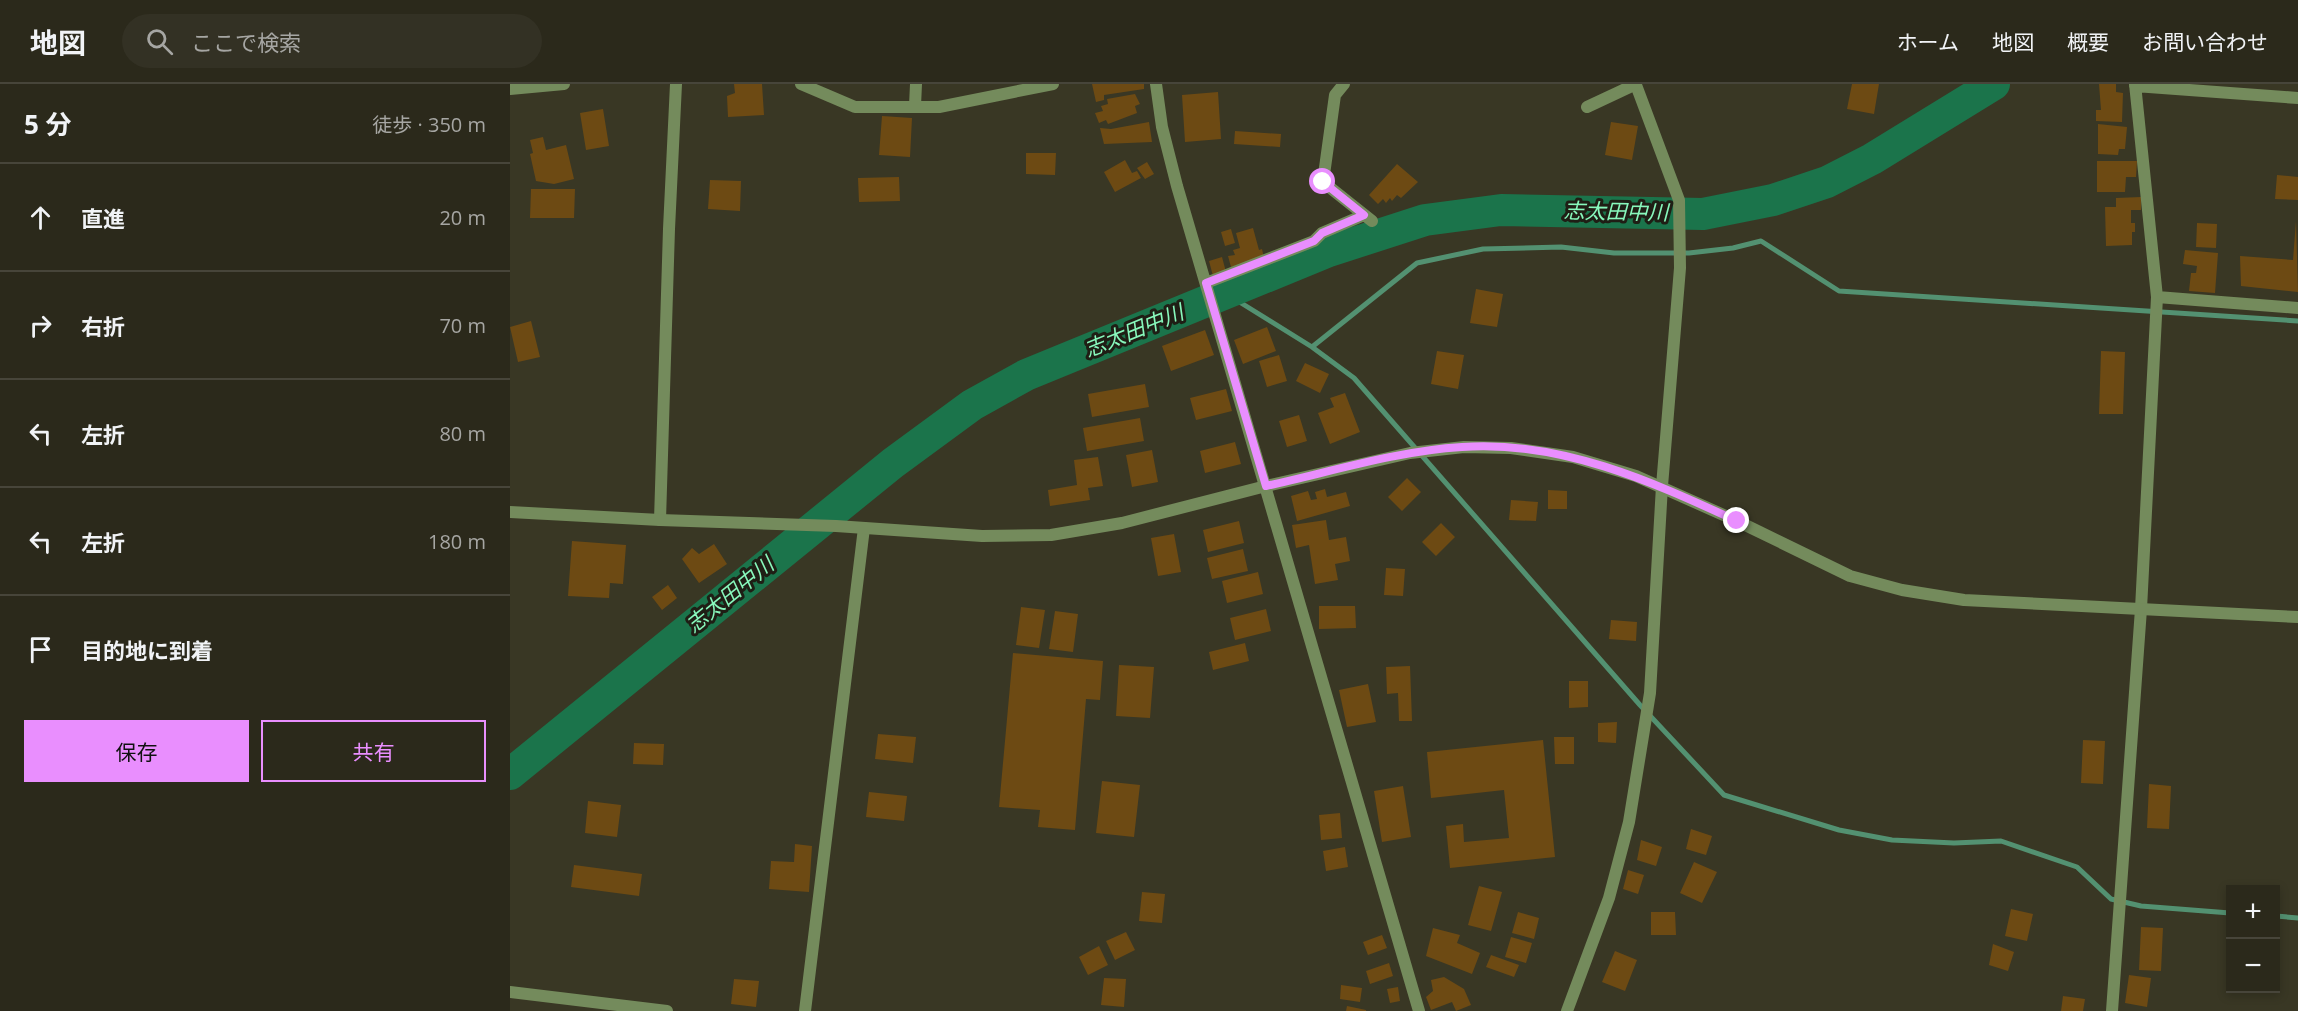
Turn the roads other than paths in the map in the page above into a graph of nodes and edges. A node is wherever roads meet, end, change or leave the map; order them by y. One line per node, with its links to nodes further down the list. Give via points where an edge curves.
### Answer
1 (564, 84): 10 (street)
2 (676, 84): 20 (street)
3 (801, 84): 12 (street, via 855,107)
4 (916, 84): 12 (street)
5 (1053, 84): 12 (street, via 939,106)
6 (1155, 84): 14 (street, via 1162,127)
7 (1344, 84): 14 (street, via 1335,95 1323,182 1368,218 1322,233 1314,241)
8 (1636, 84): 13 (street); 18 (street, via 1679,200 1680,260)
9 (2135, 85): 11 (street); 15 (street)
10 (510, 89)
11 (2298, 98)
12 (915, 106)
13 (1587, 107)
14 (1207, 286): 17 (street)
15 (2157, 297): 16 (street); 22 (street)
16 (2298, 308)
17 (1266, 486): 18 (street, via 1410,453 1464,447 1512,448 1573,457); 21 (street, via 1122,524 1051,535 982,536); 27 (street)
18 (1662, 486): 22 (street, via 1850,576 1902,590 1964,600); 28 (street, via 1650,693 1629,822 1609,898)
19 (510, 512): 20 (street)
20 (660, 520): 21 (street)
21 (864, 528): 26 (street)
22 (2142, 609): 23 (street); 29 (street)
23 (2298, 617)
24 (510, 992): 25 (street)
25 (666, 1011)
26 (805, 1011)
27 (1419, 1011)
28 (1567, 1011)
29 (2112, 1011)

